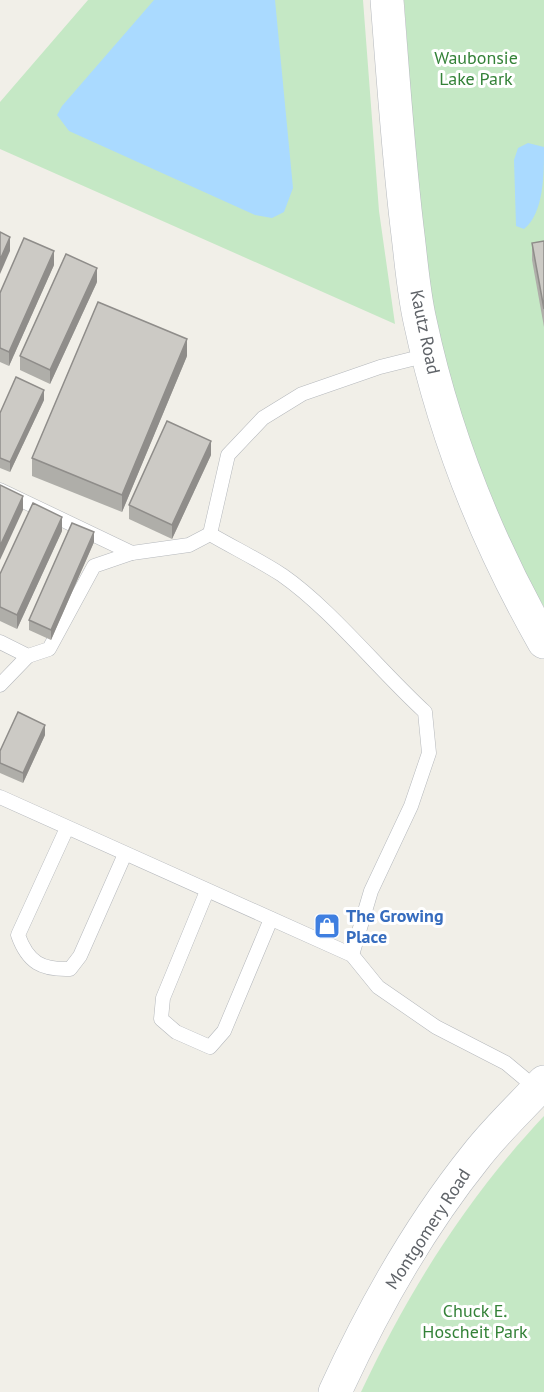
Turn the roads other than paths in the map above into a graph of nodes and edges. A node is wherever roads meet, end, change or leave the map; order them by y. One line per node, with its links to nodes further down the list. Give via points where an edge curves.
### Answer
1 (387, 0): 2 (street, Kautz Road, via 403,193 419,320)
2 (428, 355): 4 (lane, via 380,366 302,394 263,418 228,455); 7 (street, Kautz Road, via 456,452 489,535)
3 (0, 490): 5 (lane)
4 (210, 534): 5 (lane, via 189,545); 15 (lane, via 283,575 424,712 429,753 411,806 371,891)
5 (132, 553): 8 (lane, via 94,566 49,649)
6 (0, 642): 8 (lane)
7 (544, 642)
8 (28, 656): 9 (lane)
9 (0, 685)
10 (0, 798): 11 (lane)
11 (67, 828): 12 (lane); 12 (lane, via 18,935 24,952 48,970 70,969 80,956)
12 (124, 854): 13 (lane)
13 (207, 891): 14 (lane); 14 (lane, via 163,998 161,1019 176,1032 210,1047 224,1031)
14 (271, 919): 15 (lane)
15 (352, 955): 16 (lane, via 378,987 436,1027)
16 (541, 1085): 17 (street, Montgomery Road, via 477,1155 440,1204 386,1291)
17 (335, 1392)

